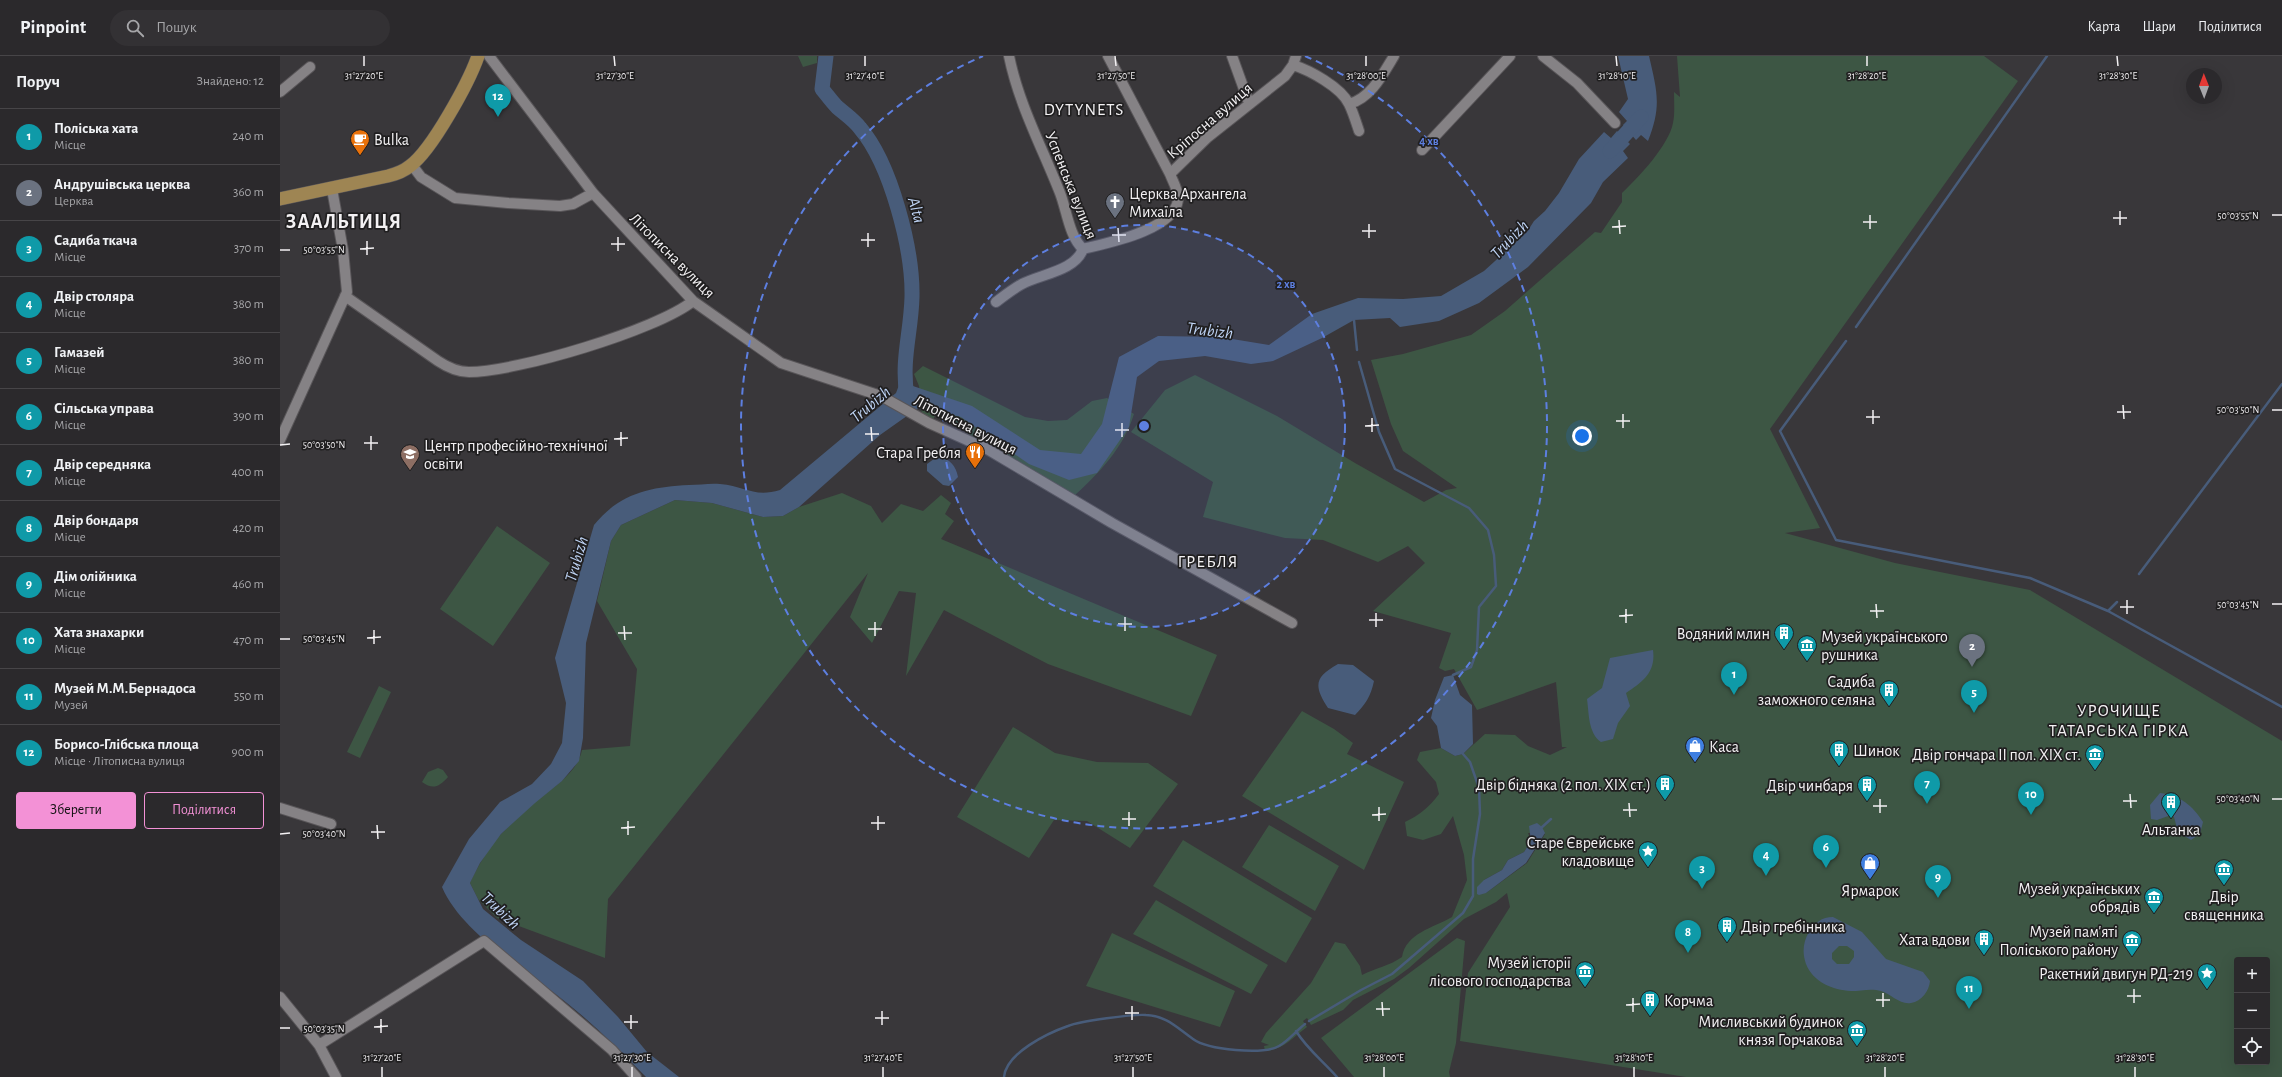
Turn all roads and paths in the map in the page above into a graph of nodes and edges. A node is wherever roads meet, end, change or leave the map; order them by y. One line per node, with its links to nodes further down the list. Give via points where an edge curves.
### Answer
1 (478, 56): 17 (main road, via 434,138)
2 (488, 56): 20 (street, Літописна вулиця)
3 (1010, 56): 22 (street, Успенська вулиця, via 1020,99 1059,191 1076,241)
4 (1108, 56): 18 (street)
5 (1232, 56): 12 (street)
6 (1394, 56): 13 (street, via 1371,89 1360,99)
7 (1510, 56): 16 (street)
8 (1543, 56): 14 (street, via 1577,83)
9 (1294, 61): 12 (street, Кріпосна вулиця, via 1278,82); 13 (street, via 1342,95)
10 (310, 67): 11 (street)
11 (280, 92)
12 (1249, 103): 18 (street, Кріпосна вулиця, via 1202,142)
13 (1349, 104): 15 (street)
14 (1615, 123)
15 (1359, 131)
16 (1422, 150)
17 (412, 165): 19 (main road, via 398,173); 20 (street, via 421,177 440,190 464,200 560,206 573,204)
18 (1170, 174): 22 (street, Кріпосна вулиця, via 1178,196 1172,214 1144,231)
19 (332, 189): 21 (main road); 23 (street, via 347,281)
20 (593, 193): 24 (street, Літописна вулиця)
21 (280, 200)
22 (1083, 249): 25 (street, Успенська вулиця, via 1079,258 1070,265 1021,285)
23 (345, 296): 24 (street, via 449,368 469,372 533,361 588,345 652,322); 26 (street)
24 (693, 301): 27 (street, Літописна вулиця, via 781,363 881,396 987,449 1112,524)
25 (996, 302)
26 (280, 440)
27 (1292, 623)
28 (280, 808): 29 (street)
29 (331, 824)
30 (280, 997): 31 (street)
31 (319, 1045): 32 (street); 33 (street, via 484,941 612,1050)
32 (336, 1077)
33 (636, 1077)

